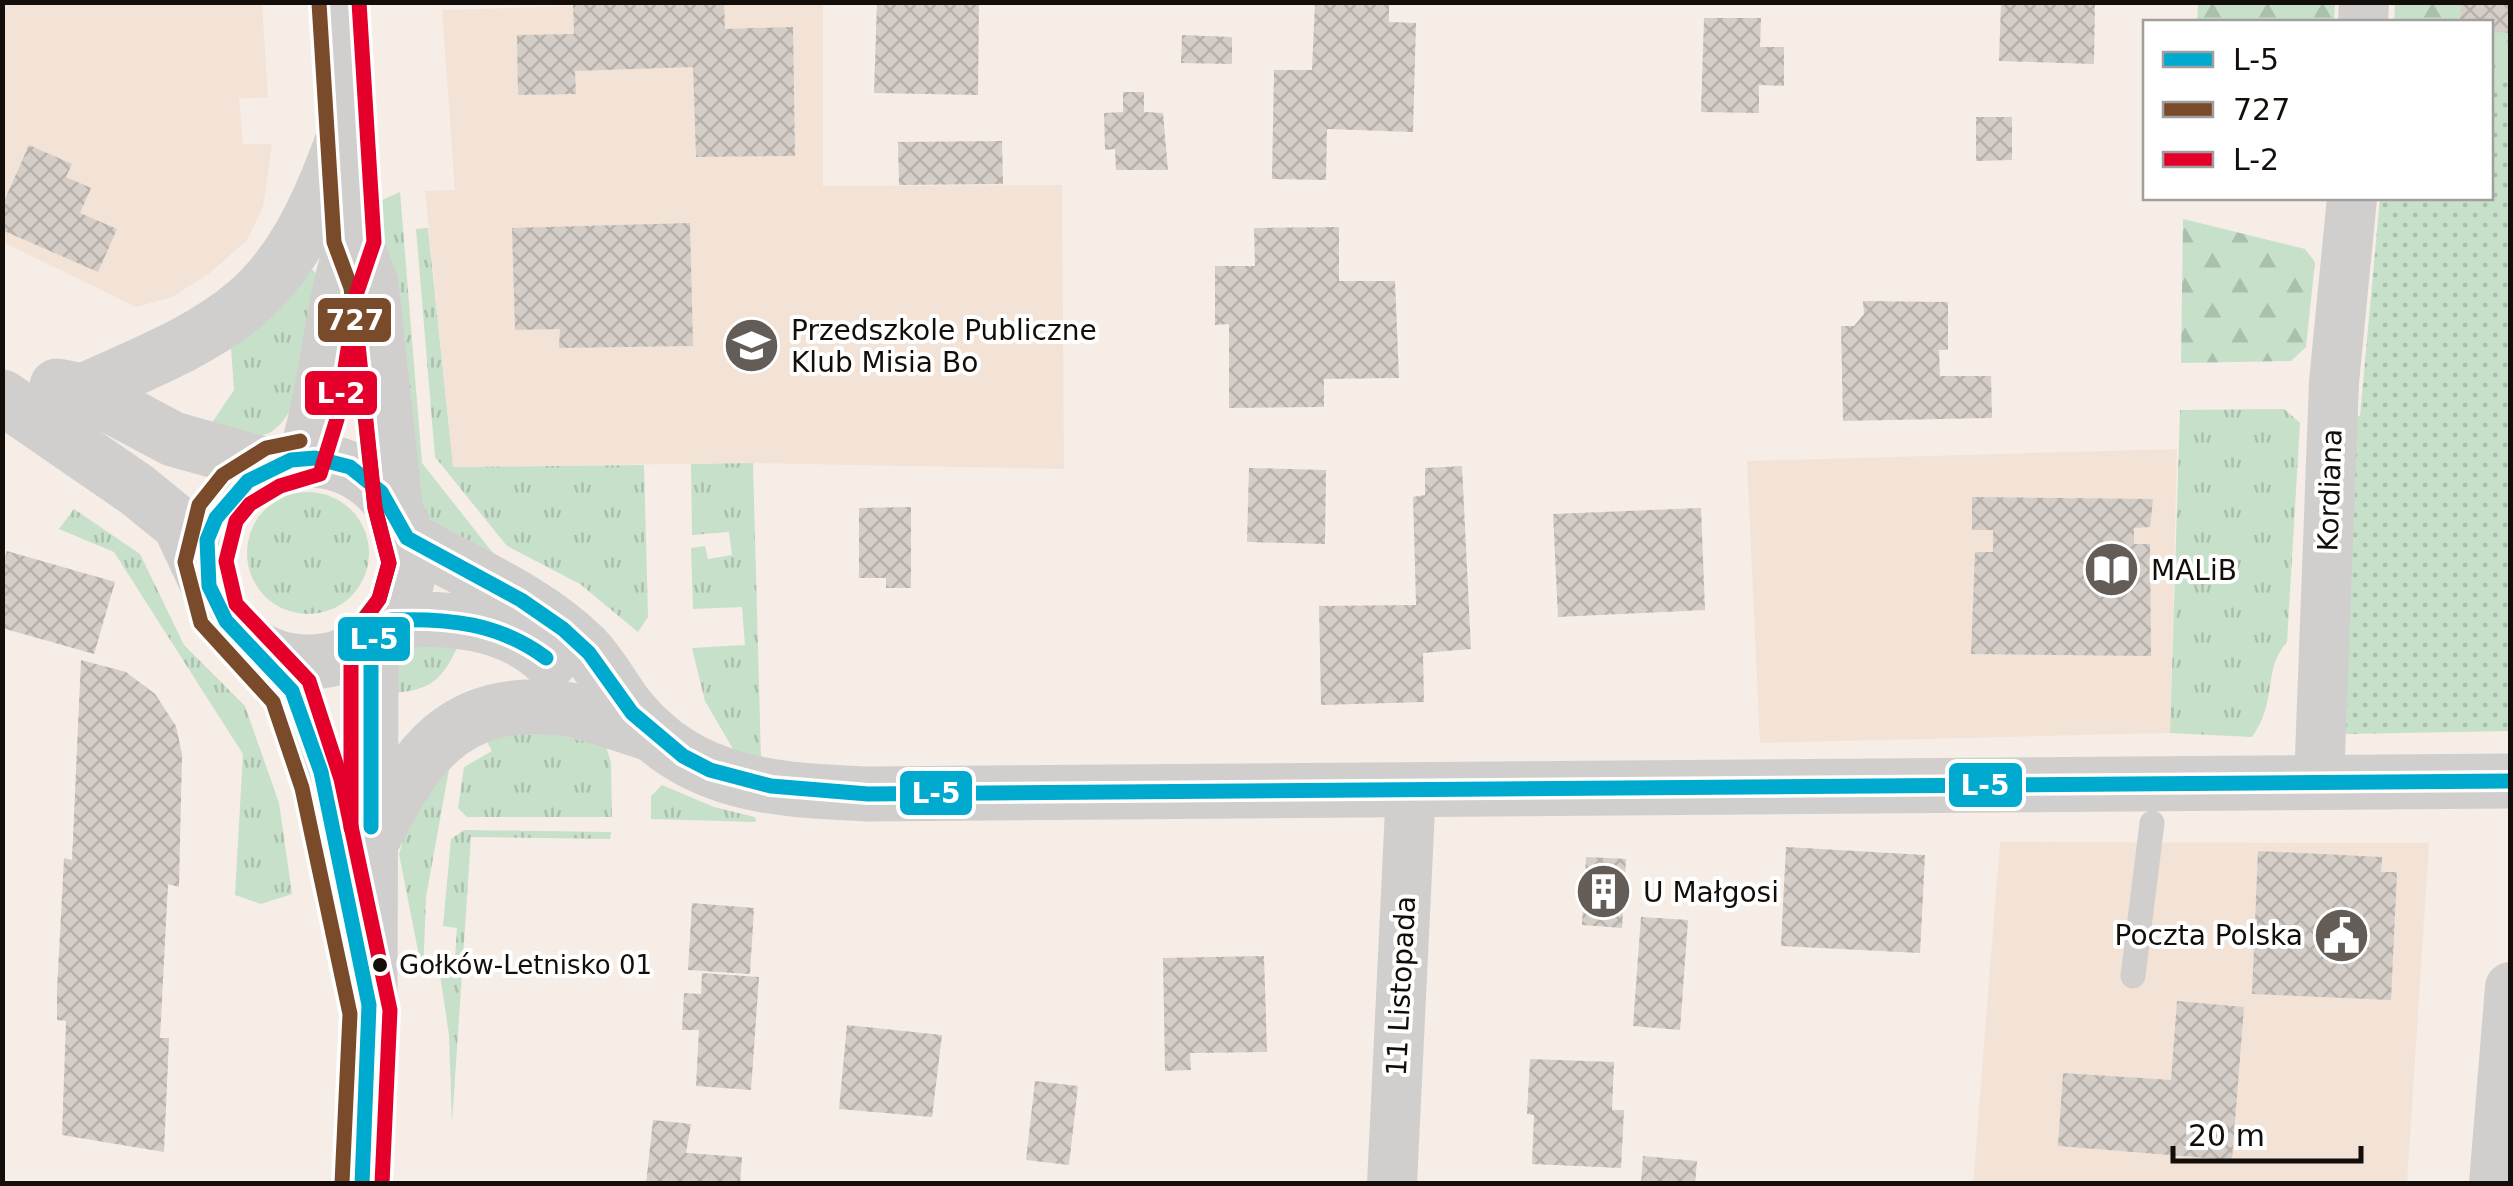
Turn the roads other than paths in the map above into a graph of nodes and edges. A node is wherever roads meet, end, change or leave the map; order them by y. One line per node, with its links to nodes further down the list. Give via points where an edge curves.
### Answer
1 (340, 2): 2 (street)
2 (348, 126): 4 (street); 6 (street, via 299,241 250,303 202,338)
3 (2352, 200): 15 (street, Kordiana, via 2334,382)
4 (354, 239): 8 (street, via 338,287 317,416); 9 (street, via 371,282)
5 (2, 370): 6 (street)
6 (83, 391): 8 (street, via 173,438)
7 (2, 398): 10 (street, via 180,526)
8 (288, 464): 9 (street, via 348,467); 10 (street, via 237,489 218,512 205,561)
9 (401, 522): 11 (street, via 408,590); 13 (street, via 582,646)
10 (210, 590): 12 (street, via 231,631)
11 (381, 631): 12 (street, via 312,660); 13 (street, via 444,617 494,627); 18 (street, via 368,713)
12 (252, 649): 21 (street, via 292,691 305,726)
13 (643, 724): 16 (street, via 700,768 779,790); 18 (street, via 558,708 477,716 437,739 415,765)
14 (2510, 780): 15 (street)
15 (2319, 783): 16 (street)
16 (1411, 789): 23 (street, 11 Listopada)
17 (2152, 823): 19 (lane)
18 (372, 842): 21 (street)
19 (2132, 976)
20 (2510, 987): 24 (street)
21 (370, 1012): 22 (street)
22 (362, 1184)
23 (1392, 1184)
24 (2494, 1184)

